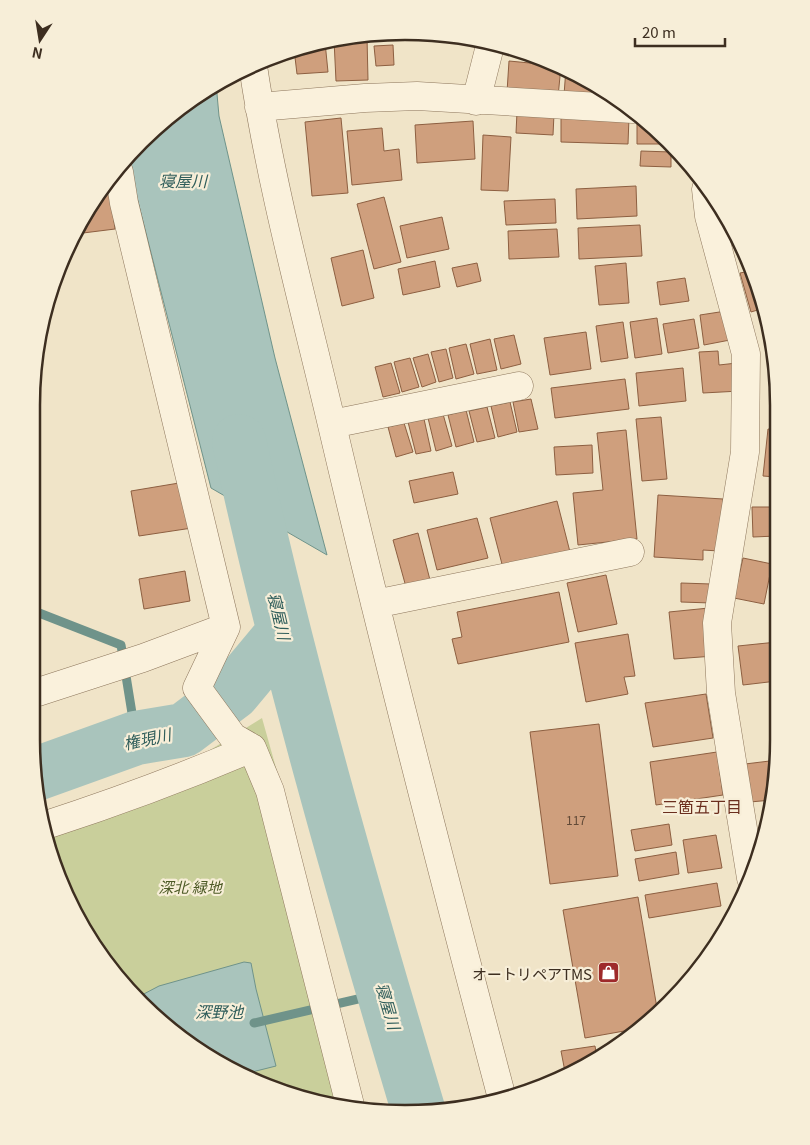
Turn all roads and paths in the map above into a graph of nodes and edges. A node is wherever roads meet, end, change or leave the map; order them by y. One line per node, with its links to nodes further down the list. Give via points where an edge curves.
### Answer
1 (489, 50): 3 (street)
2 (254, 73): 4 (street)
3 (476, 101): 4 (street, via 417,96); 5 (street)
4 (259, 107): 9 (street)
5 (617, 108)
6 (120, 177): 12 (street)
7 (707, 201): 16 (street, via 746,354 745,452 717,623 721,693)
8 (519, 386): 9 (street)
9 (332, 424): 11 (street)
10 (630, 552): 11 (street)
11 (375, 604): 17 (street)
12 (226, 627): 13 (street); 14 (street, via 197,688)
13 (40, 691)
14 (243, 742): 15 (street, via 192,773); 18 (street, via 270,792)
15 (50, 824)
16 (749, 863)
17 (501, 1093)
18 (349, 1101)

